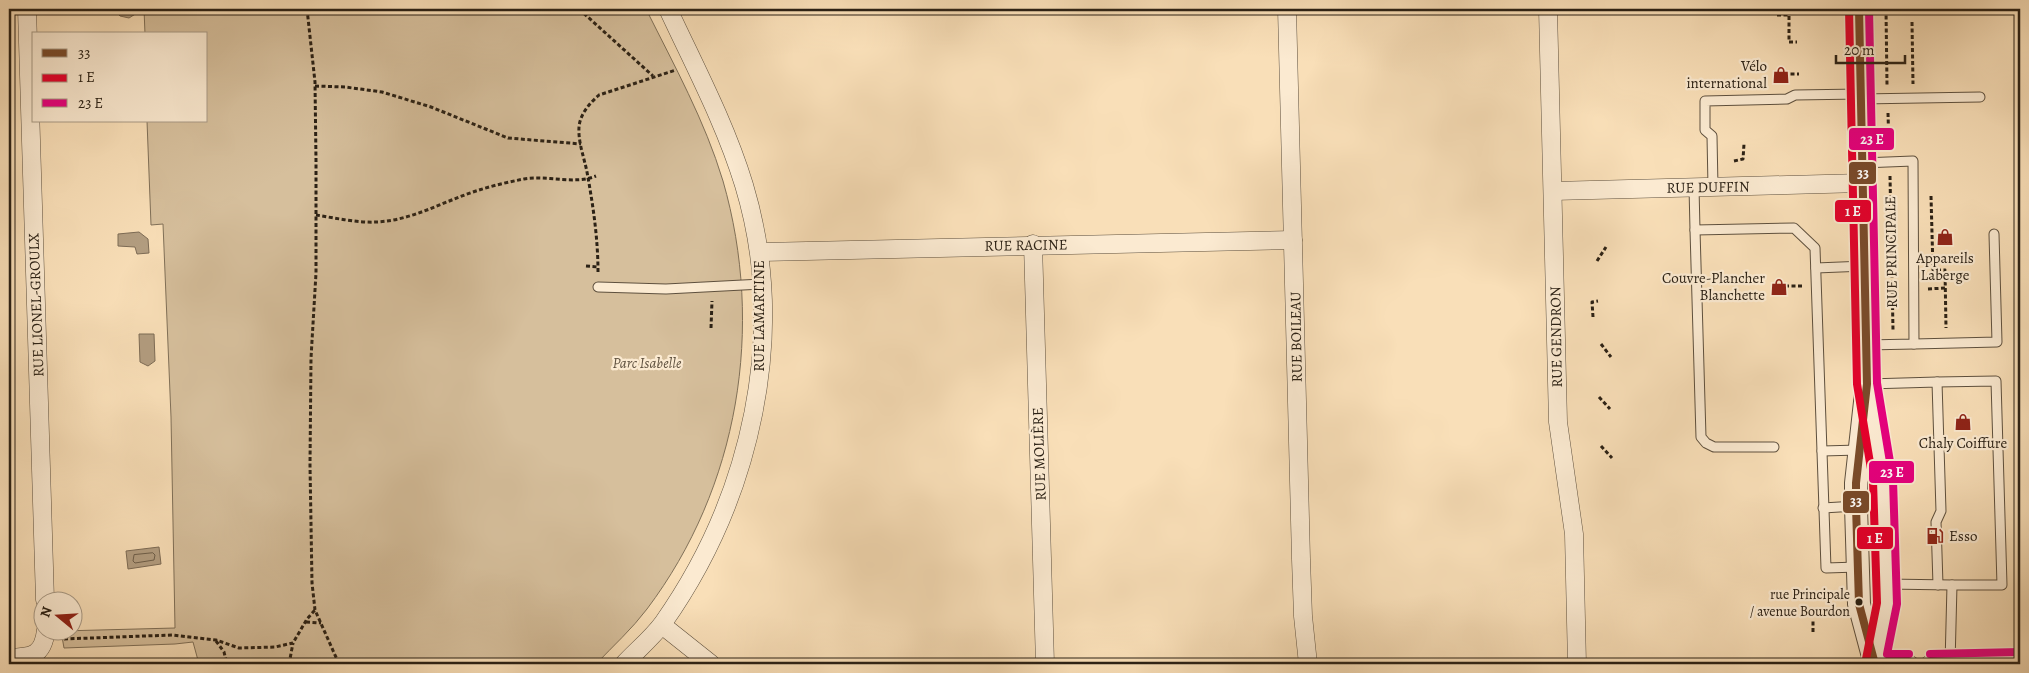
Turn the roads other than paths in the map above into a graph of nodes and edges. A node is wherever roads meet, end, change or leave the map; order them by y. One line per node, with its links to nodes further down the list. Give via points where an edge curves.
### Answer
1 (26, 9): 34 (street, RUE LIONEL-GROULX)
2 (668, 9): 16 (street, RUE LAMARTINE, via 732,150 745,187)
3 (1288, 9): 14 (street, RUE BOILEAU)
4 (1548, 9): 11 (street, RUE GENDRON)
5 (1859, 9): 6 (street, RUE PRINCIPALE)
6 (1860, 96): 7 (lane); 8 (street, RUE PRINCIPALE); 10 (lane, via 1795,95 1786,99 1705,100 1705,130 1712,136)
7 (1980, 97)
8 (1862, 173): 10 (street, RUE DUFFIN); 17 (street, RUE PRINCIPALE); 21 (lane, via 1913,161)
9 (1694, 187): 10 (street, RUE DUFFIN); 11 (street, RUE DUFFIN); 12 (lane)
10 (1713, 187)
11 (1553, 190): 43 (street, RUE GENDRON, via 1558,422 1574,534)
12 (1695, 230): 18 (lane, via 1794,228 1815,248); 25 (lane, via 1701,437 1714,447)
13 (1994, 234): 21 (lane, via 1997,342)
14 (1293, 240): 15 (street, RUE RACINE); 42 (street, RUE BOILEAU, via 1301,569)
15 (1033, 244): 16 (street, RUE RACINE); 41 (street, RUE MOLIÈRE)
16 (760, 252): 19 (street, RUE LAMARTINE)
17 (1864, 266): 18 (lane); 22 (street, RUE PRINCIPALE)
18 (1816, 268): 27 (lane)
19 (762, 284): 20 (lane, via 666,289); 35 (street, RUE LAMARTINE, via 760,367 742,465 712,539)
20 (598, 287)
21 (1914, 344): 22 (lane)
22 (1866, 345): 24 (street, RUE PRINCIPALE)
23 (1937, 382): 24 (lane); 32 (lane, via 1941,511 1936,522); 33 (lane, via 1996,381 2002,585)
24 (1867, 384): 26 (street, RUE PRINCIPALE)
25 (1774, 447)
26 (1869, 450): 27 (lane); 28 (street, RUE PRINCIPALE, via 1856,483); 31 (street, via 1884,480)
27 (1822, 451): 29 (lane)
28 (1856, 506): 29 (lane); 30 (street, RUE PRINCIPALE)
29 (1823, 508): 30 (lane, via 1826,568)
30 (1858, 567): 44 (street, RUE PRINCIPALE, via 1859,604)
31 (1887, 584): 32 (lane); 44 (street, via 1888,604)
32 (1938, 585): 33 (lane)
33 (1952, 585): 47 (lane)
34 (45, 590)
35 (662, 625): 39 (street, RUE LAMARTINE); 40 (street)
36 (44, 640): 37 (street, via 39,651 29,656)
37 (9, 658)
38 (2020, 662): 47 (street)
39 (624, 664)
40 (711, 664)
41 (1045, 664)
42 (1308, 664)
43 (1577, 664)
44 (1875, 664): 45 (street)
45 (1909, 664)
46 (1930, 664): 47 (street)
47 (1950, 664)

